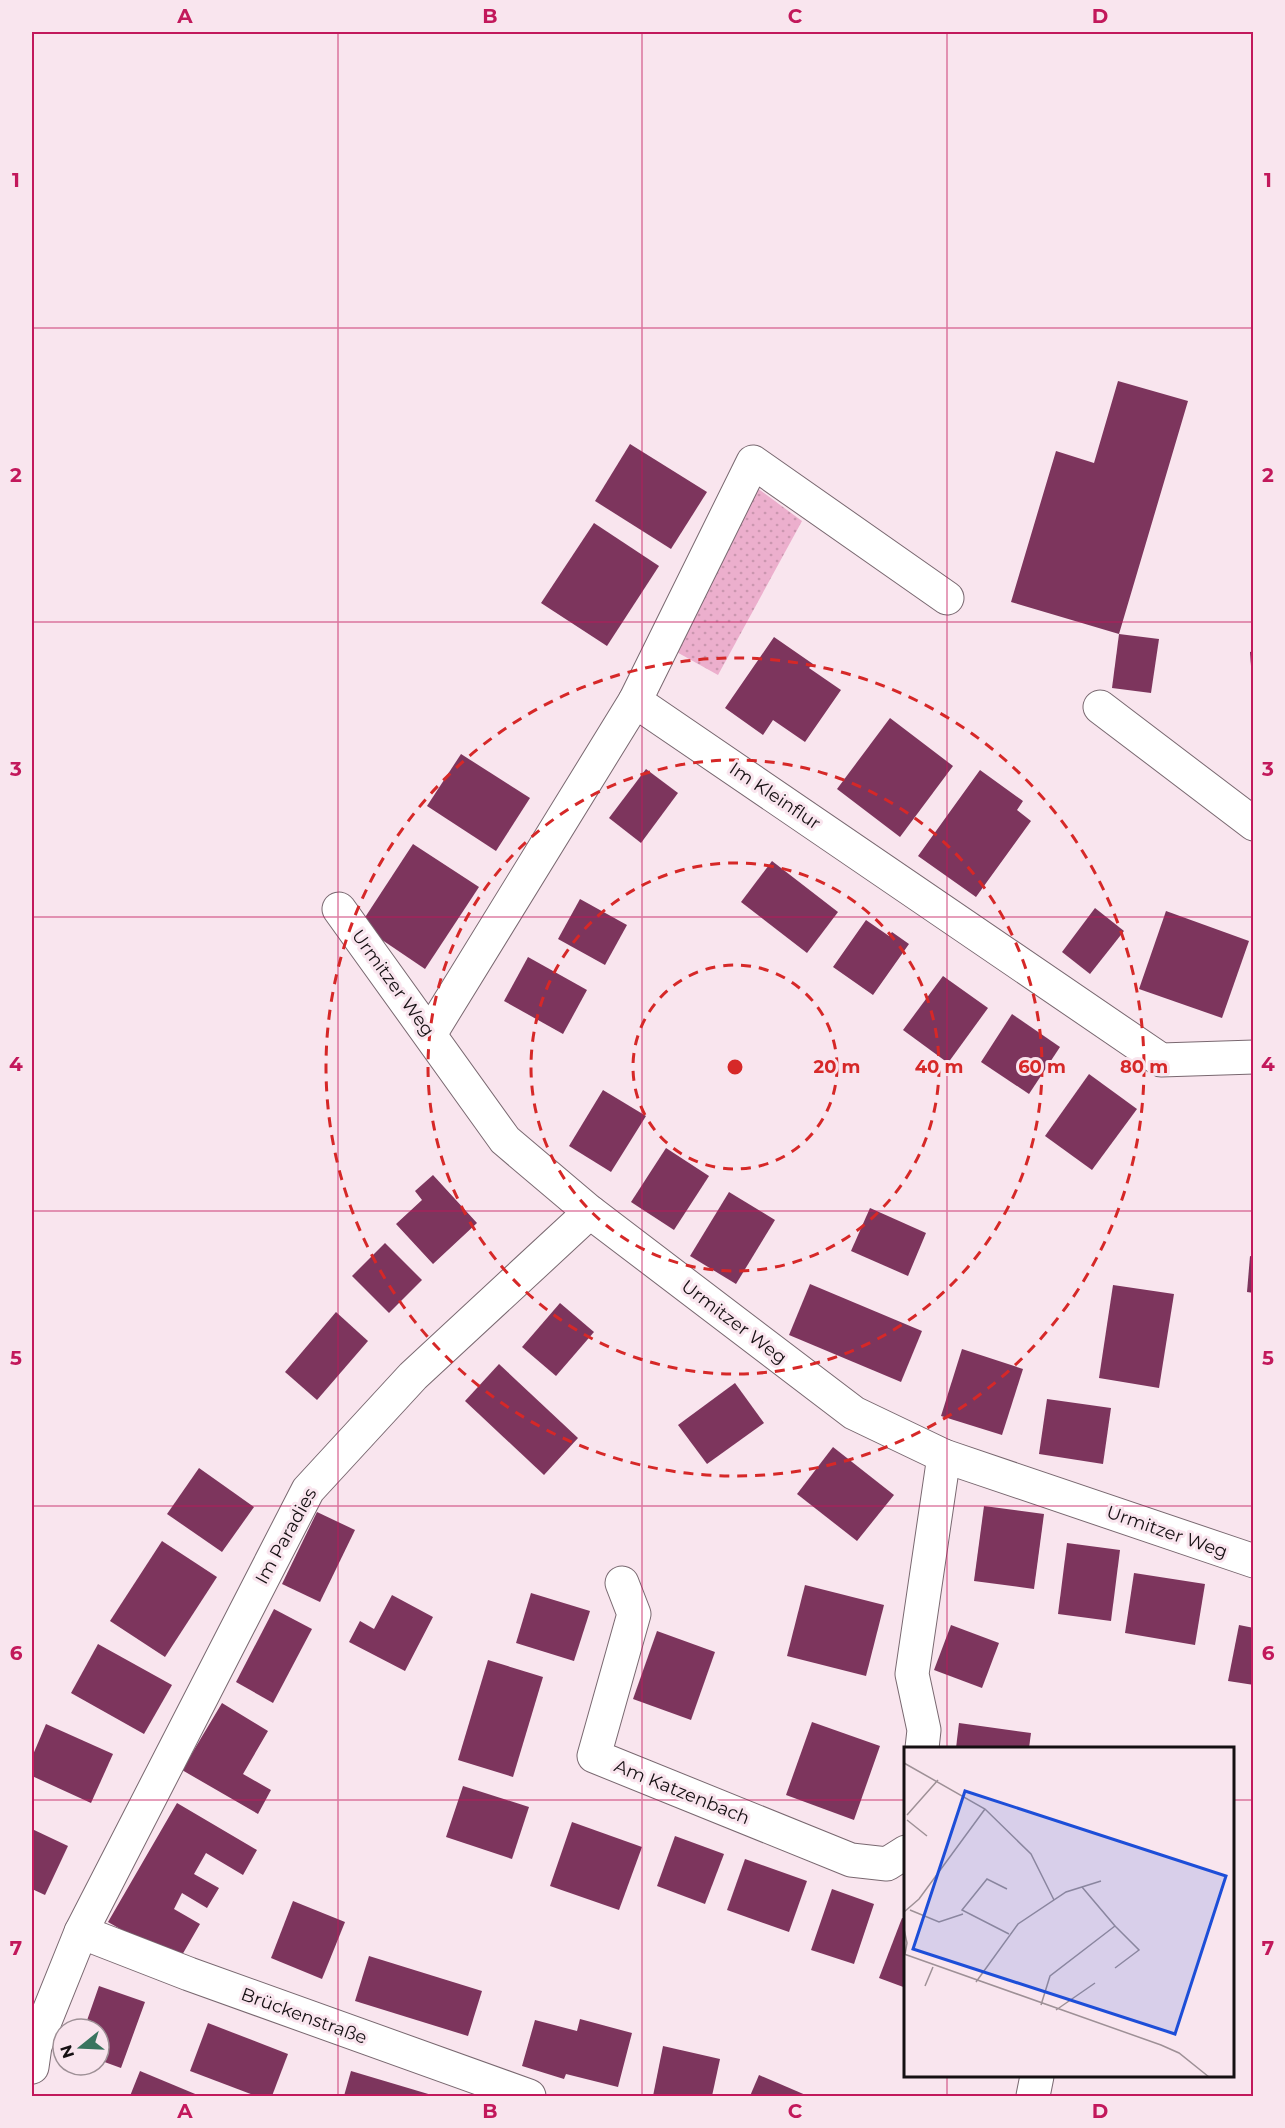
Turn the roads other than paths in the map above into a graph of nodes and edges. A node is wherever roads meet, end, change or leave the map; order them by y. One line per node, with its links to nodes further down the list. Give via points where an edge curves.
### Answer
1 (947, 598): 2 (street, via 753,462)
2 (635, 701): 6 (street); 7 (street, Im Kleinflur, via 1161,1060)
3 (1100, 707): 4 (street)
4 (1254, 824)
5 (339, 909): 6 (street, Urmitzer Weg)
6 (430, 1034): 8 (street, Urmitzer Weg, via 505,1140)
7 (1254, 1057)
8 (590, 1212): 9 (street, Urmitzer Weg, via 854,1413); 14 (street, Im Paradies, via 413,1376 308,1490)
9 (944, 1456): 10 (street, Urmitzer Weg); 12 (street, via 912,1674 924,1730)
10 (1254, 1561)
11 (622, 1583): 13 (street, Am Katzenbach, via 634,1614 594,1756 851,1860 886,1864)
12 (922, 1747)
13 (904, 1853)
14 (81, 1932): 15 (street, Im Paradies, via 35,2046); 17 (street, Brückenstraße)
15 (32, 2067)
16 (1037, 2077): 18 (street)
17 (529, 2097)
18 (1033, 2097)

